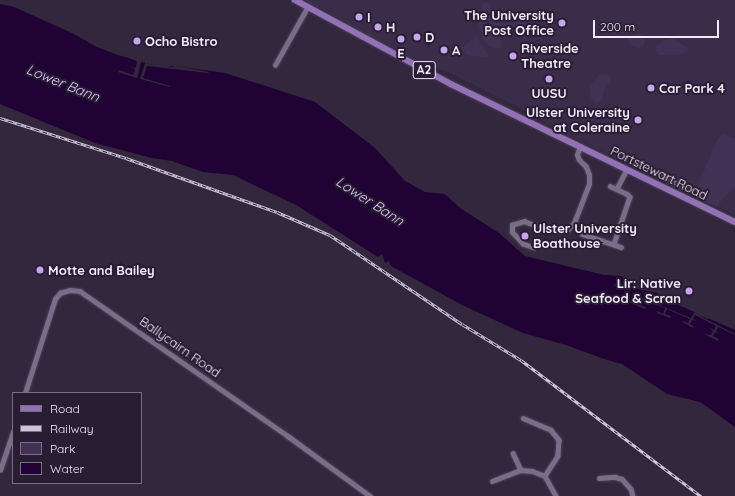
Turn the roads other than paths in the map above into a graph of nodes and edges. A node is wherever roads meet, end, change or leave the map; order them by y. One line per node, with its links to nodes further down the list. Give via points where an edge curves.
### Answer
1 (295, 0): 2 (main road, Portstewart Road / A2)
2 (307, 8): 3 (street); 4 (main road, Portstewart Road / A2, via 451,84)
3 (276, 65)
4 (580, 146): 6 (main road, Portstewart Road / A2); 14 (street, via 577,155 589,174 589,184 574,223 568,229 560,230 542,228 524,221 512,225 512,232 523,244)
5 (646, 168): 8 (street, Portstewart Road)
6 (626, 170): 9 (street); 10 (main road, Portstewart Road / A2)
7 (610, 186): 9 (street)
8 (685, 187)
9 (617, 188): 12 (street, via 630,199)
10 (735, 222)
11 (582, 234): 12 (street)
12 (614, 244): 13 (street)
13 (622, 247)
14 (534, 248)
15 (25, 392): 24 (street, Ballycairn Road, via 55,299 60,293 80,291)
16 (523, 418): 21 (street, via 551,430 559,440 558,456)
17 (12, 435): 19 (street)
18 (513, 453): 20 (street)
19 (0, 470)
20 (521, 470): 21 (street); 23 (street)
21 (545, 476): 25 (street)
22 (599, 478): 26 (street, via 622,479 631,489)
23 (492, 481)
24 (370, 496)
25 (556, 496)
26 (633, 496)

